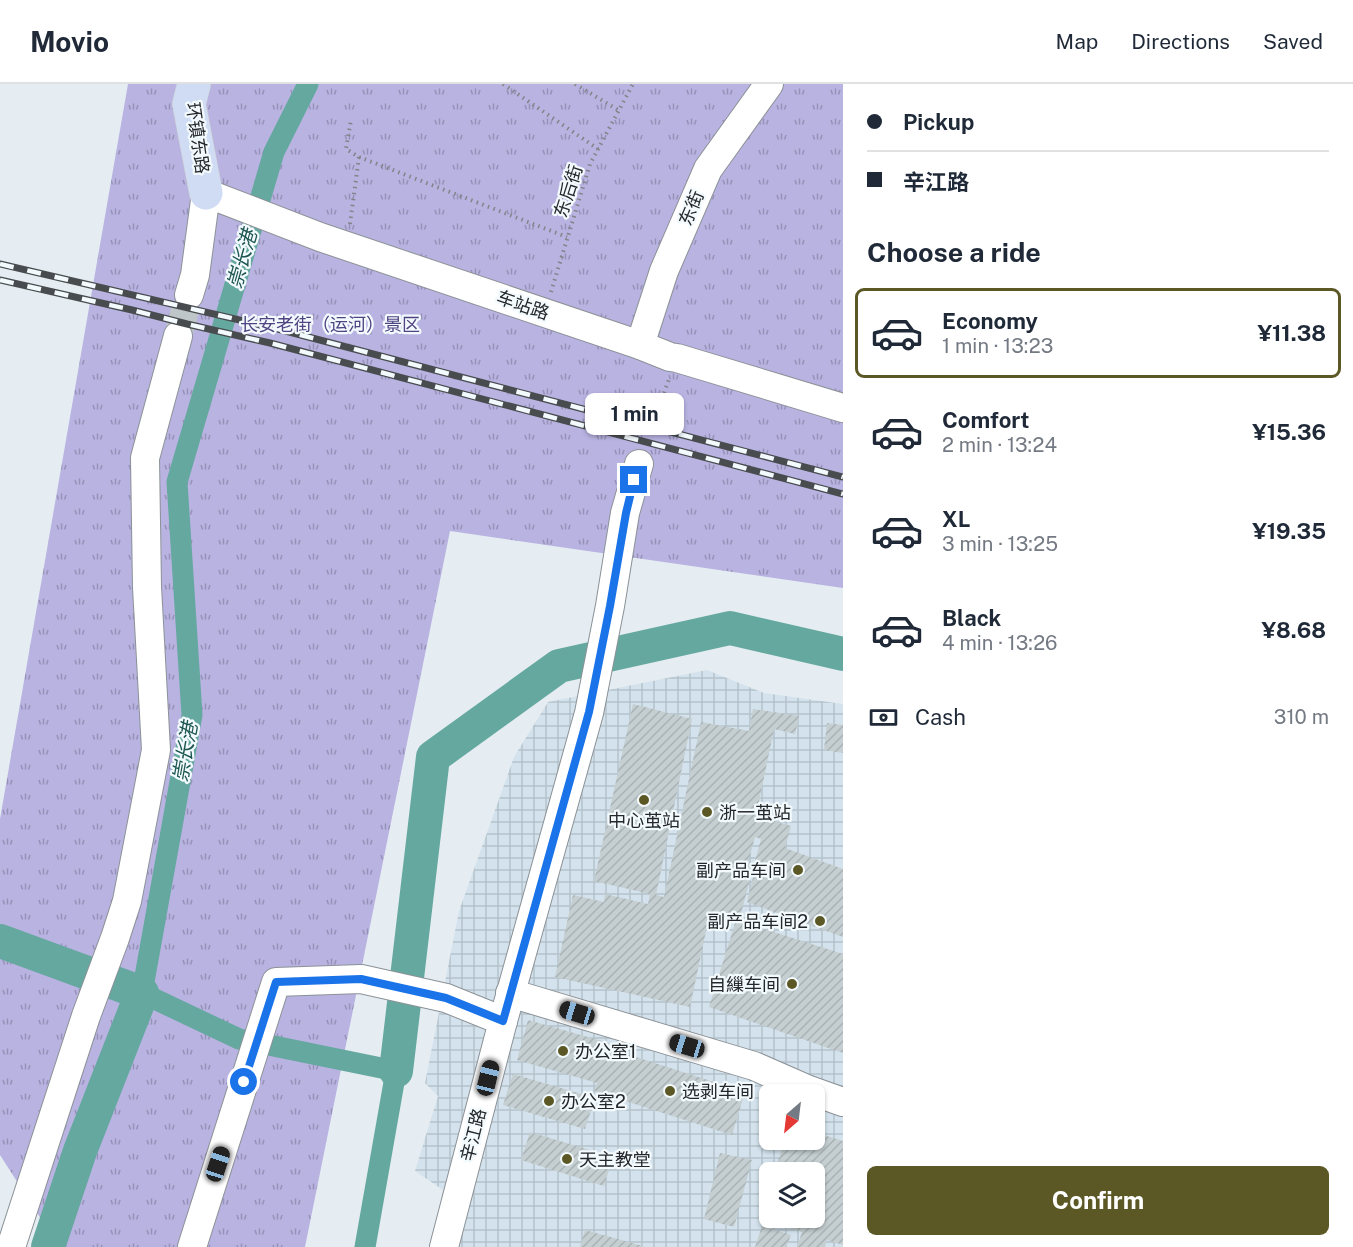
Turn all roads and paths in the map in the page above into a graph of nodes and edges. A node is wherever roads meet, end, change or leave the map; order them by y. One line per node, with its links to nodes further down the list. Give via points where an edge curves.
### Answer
1 (194, 84): 10 (main road, 环镇东路, via 189,104)
2 (503, 84): 8 (path)
3 (575, 84): 6 (path)
4 (633, 84): 6 (path, 东后街)
5 (769, 84): 16 (street, 东街, via 708,169 664,271)
6 (618, 111): 8 (path, 东后街)
7 (351, 120): 9 (path, via 346,149)
8 (598, 149): 11 (path, 东后街)
9 (359, 157): 11 (path); 12 (path)
10 (211, 195): 12 (street, 车站路); 13 (street)
11 (567, 237): 14 (path, 东后街)
12 (346, 246): 14 (street, 车站路)
13 (189, 295)
14 (544, 313): 16 (street, 车站路)
15 (178, 336): 24 (street, via 145,458 156,750 127,901)
16 (640, 345): 17 (street, 车站路)
17 (677, 358): 18 (street, 车站路); 19 (path)
18 (843, 408)
19 (658, 410)
20 (639, 464): 21 (street, 辛江路, via 626,513 589,712)
21 (510, 993): 22 (street, 辛江路); 23 (street, via 754,1066)
22 (503, 1021): 25 (street, via 446,998 361,979 276,982); 26 (street, 辛江路)
23 (843, 1102)
24 (11, 1247)
25 (192, 1247)
26 (444, 1247)

